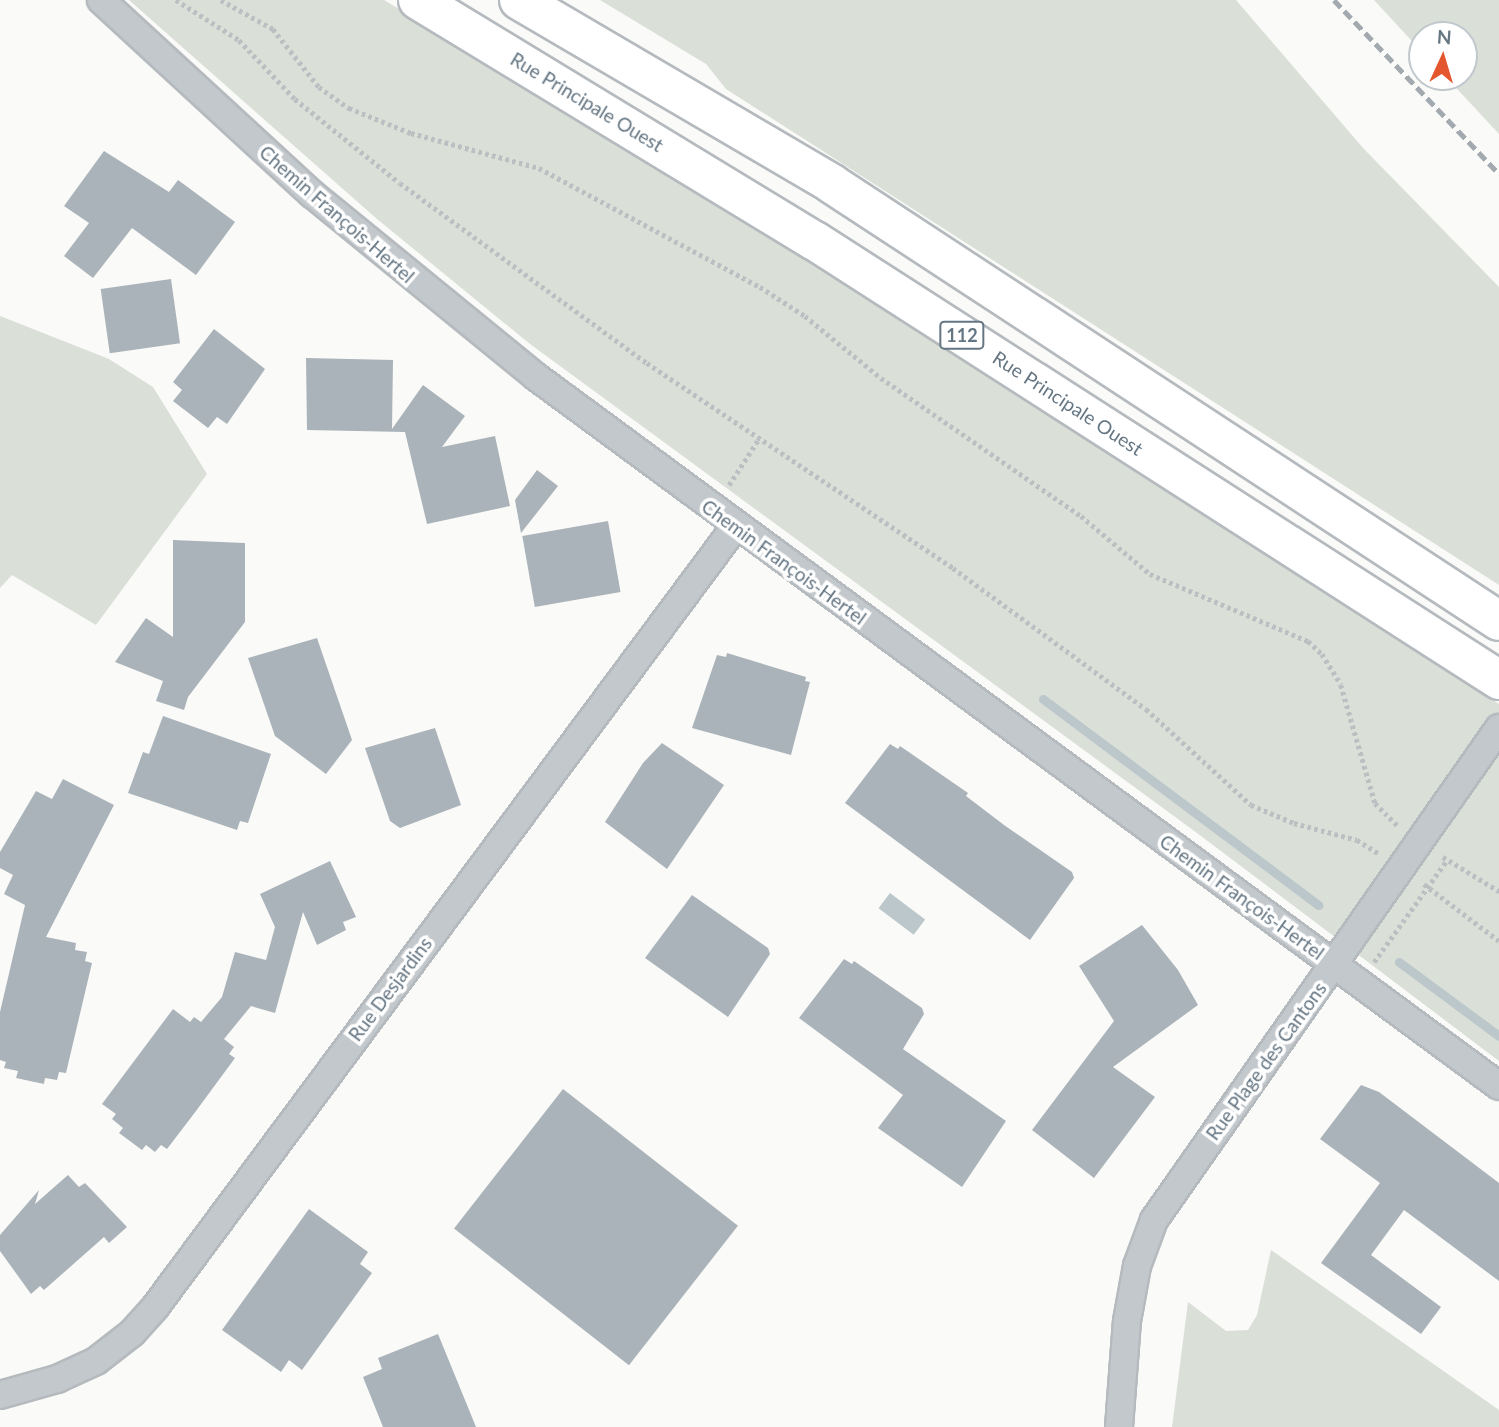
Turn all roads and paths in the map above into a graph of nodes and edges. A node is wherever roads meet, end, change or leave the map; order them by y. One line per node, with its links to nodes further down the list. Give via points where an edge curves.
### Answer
1 (101, 0): 7 (street, Chemin François-Hertel, via 229,120 409,276)
2 (176, 0): 6 (path, via 239,40 295,99 400,183)
3 (221, 0): 11 (path, via 274,29 319,86 349,108 411,133 539,167 760,287 805,316 881,378 1081,516 1150,574 1308,641 1328,661 1340,685 1375,803)
4 (418, 0): 9 (main road, Rue Principale Ouest / 112, via 815,241)
5 (519, 0): 8 (main road, via 832,184)
6 (758, 440): 7 (path, via 722,495); 13 (path, via 953,568 1146,709 1251,805 1357,840)
7 (735, 527): 17 (street, Chemin François-Hertel); 20 (street, Rue Desjardins, via 156,1306 96,1362)
8 (1499, 621)
9 (1499, 680)
10 (1499, 728): 11 (street, Rue Plage des Cantons)
11 (1421, 842): 12 (path); 13 (street, Rue Plage des Cantons)
12 (1447, 860): 14 (path); 15 (path)
13 (1402, 869): 14 (path); 17 (street, Rue Plage des Cantons)
14 (1428, 887): 16 (path); 18 (path)
15 (1499, 891)
16 (1499, 941)
17 (1336, 966): 18 (street, Chemin François-Hertel); 21 (street, Rue Plage des Cantons, via 1154,1220 1137,1266 1127,1321)
18 (1359, 983): 19 (street, Chemin François-Hertel)
19 (1499, 1086)
20 (0, 1395)
21 (1119, 1427)

